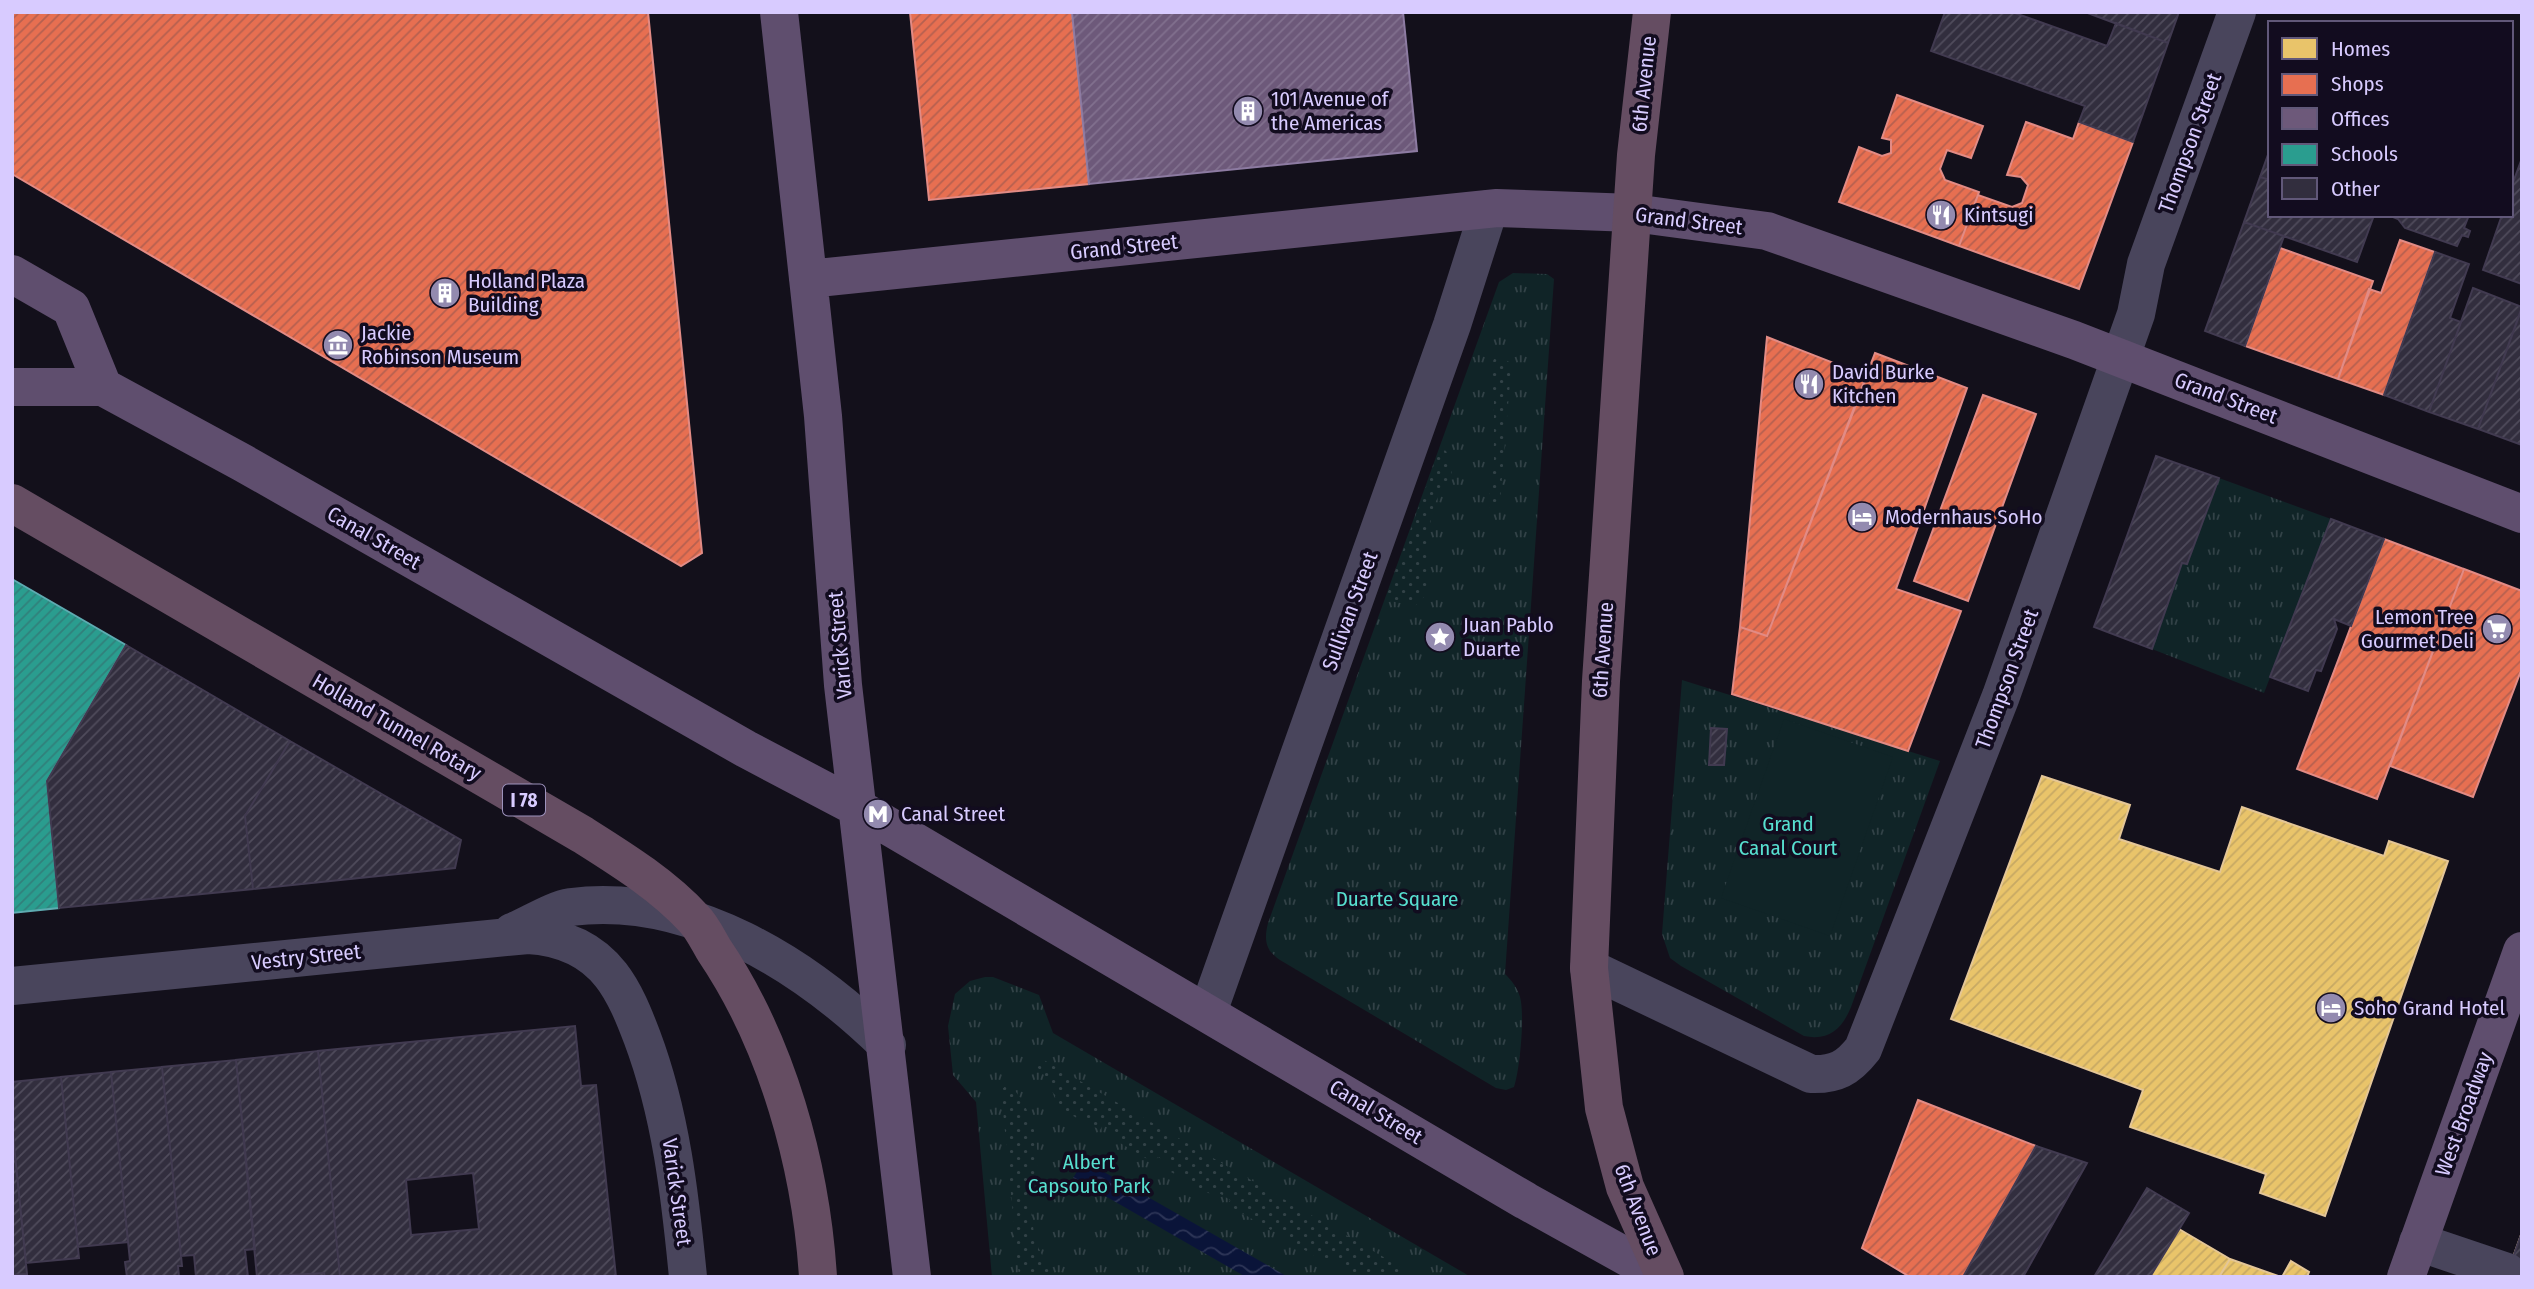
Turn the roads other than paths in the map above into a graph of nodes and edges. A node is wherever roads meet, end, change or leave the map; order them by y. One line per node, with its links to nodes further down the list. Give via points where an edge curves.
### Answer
1 (779, 12): 7 (main road, Varick Street)
2 (1652, 12): 5 (highway, 6th Avenue)
3 (2237, 12): 8 (street, Thompson Street, via 2146,264)
4 (1489, 209): 5 (main road, Grand Street); 7 (main road, Grand Street); 20 (street, Sullivan Street)
5 (1633, 213): 8 (main road, Grand Street, via 1767,231); 18 (highway, 6th Avenue, via 1601,681)
6 (12, 274): 10 (main road, via 71,308)
7 (808, 279): 13 (main road, Varick Street)
8 (2122, 358): 12 (main road, Grand Street); 18 (street, Thompson Street, via 1997,709 1875,1025 1850,1065 1830,1075 1793,1068)
9 (12, 387): 10 (main road, Canal Street)
10 (103, 387): 13 (main road, Canal Street)
11 (12, 503): 14 (highway, Holland Tunnel Rotary / I 78, via 583,835 623,860)
12 (2522, 514)
13 (856, 807): 20 (main road, Canal Street); 21 (main road, Varick Street)
14 (694, 919): 15 (street, via 639,907 569,907); 21 (street, via 814,981); 25 (highway, Holland Tunnel Rotary / I 78, via 736,982 772,1063 801,1165)
15 (500, 937): 17 (street, Vestry Street, via 556,937); 19 (street, Vestry Street)
16 (2522, 951): 22 (main road, West Broadway)
17 (594, 958): 24 (street, Varick Street, via 623,993 649,1057 673,1150)
18 (1589, 968): 27 (highway, 6th Avenue, via 1604,1108 1625,1187)
19 (12, 986)
20 (1208, 1012): 27 (main road, Canal Street)
21 (887, 1045): 26 (main road, Varick Street)
22 (2412, 1259): 23 (street)
23 (2507, 1272)
24 (688, 1277)
25 (818, 1277)
26 (912, 1277)
27 (1664, 1277)

